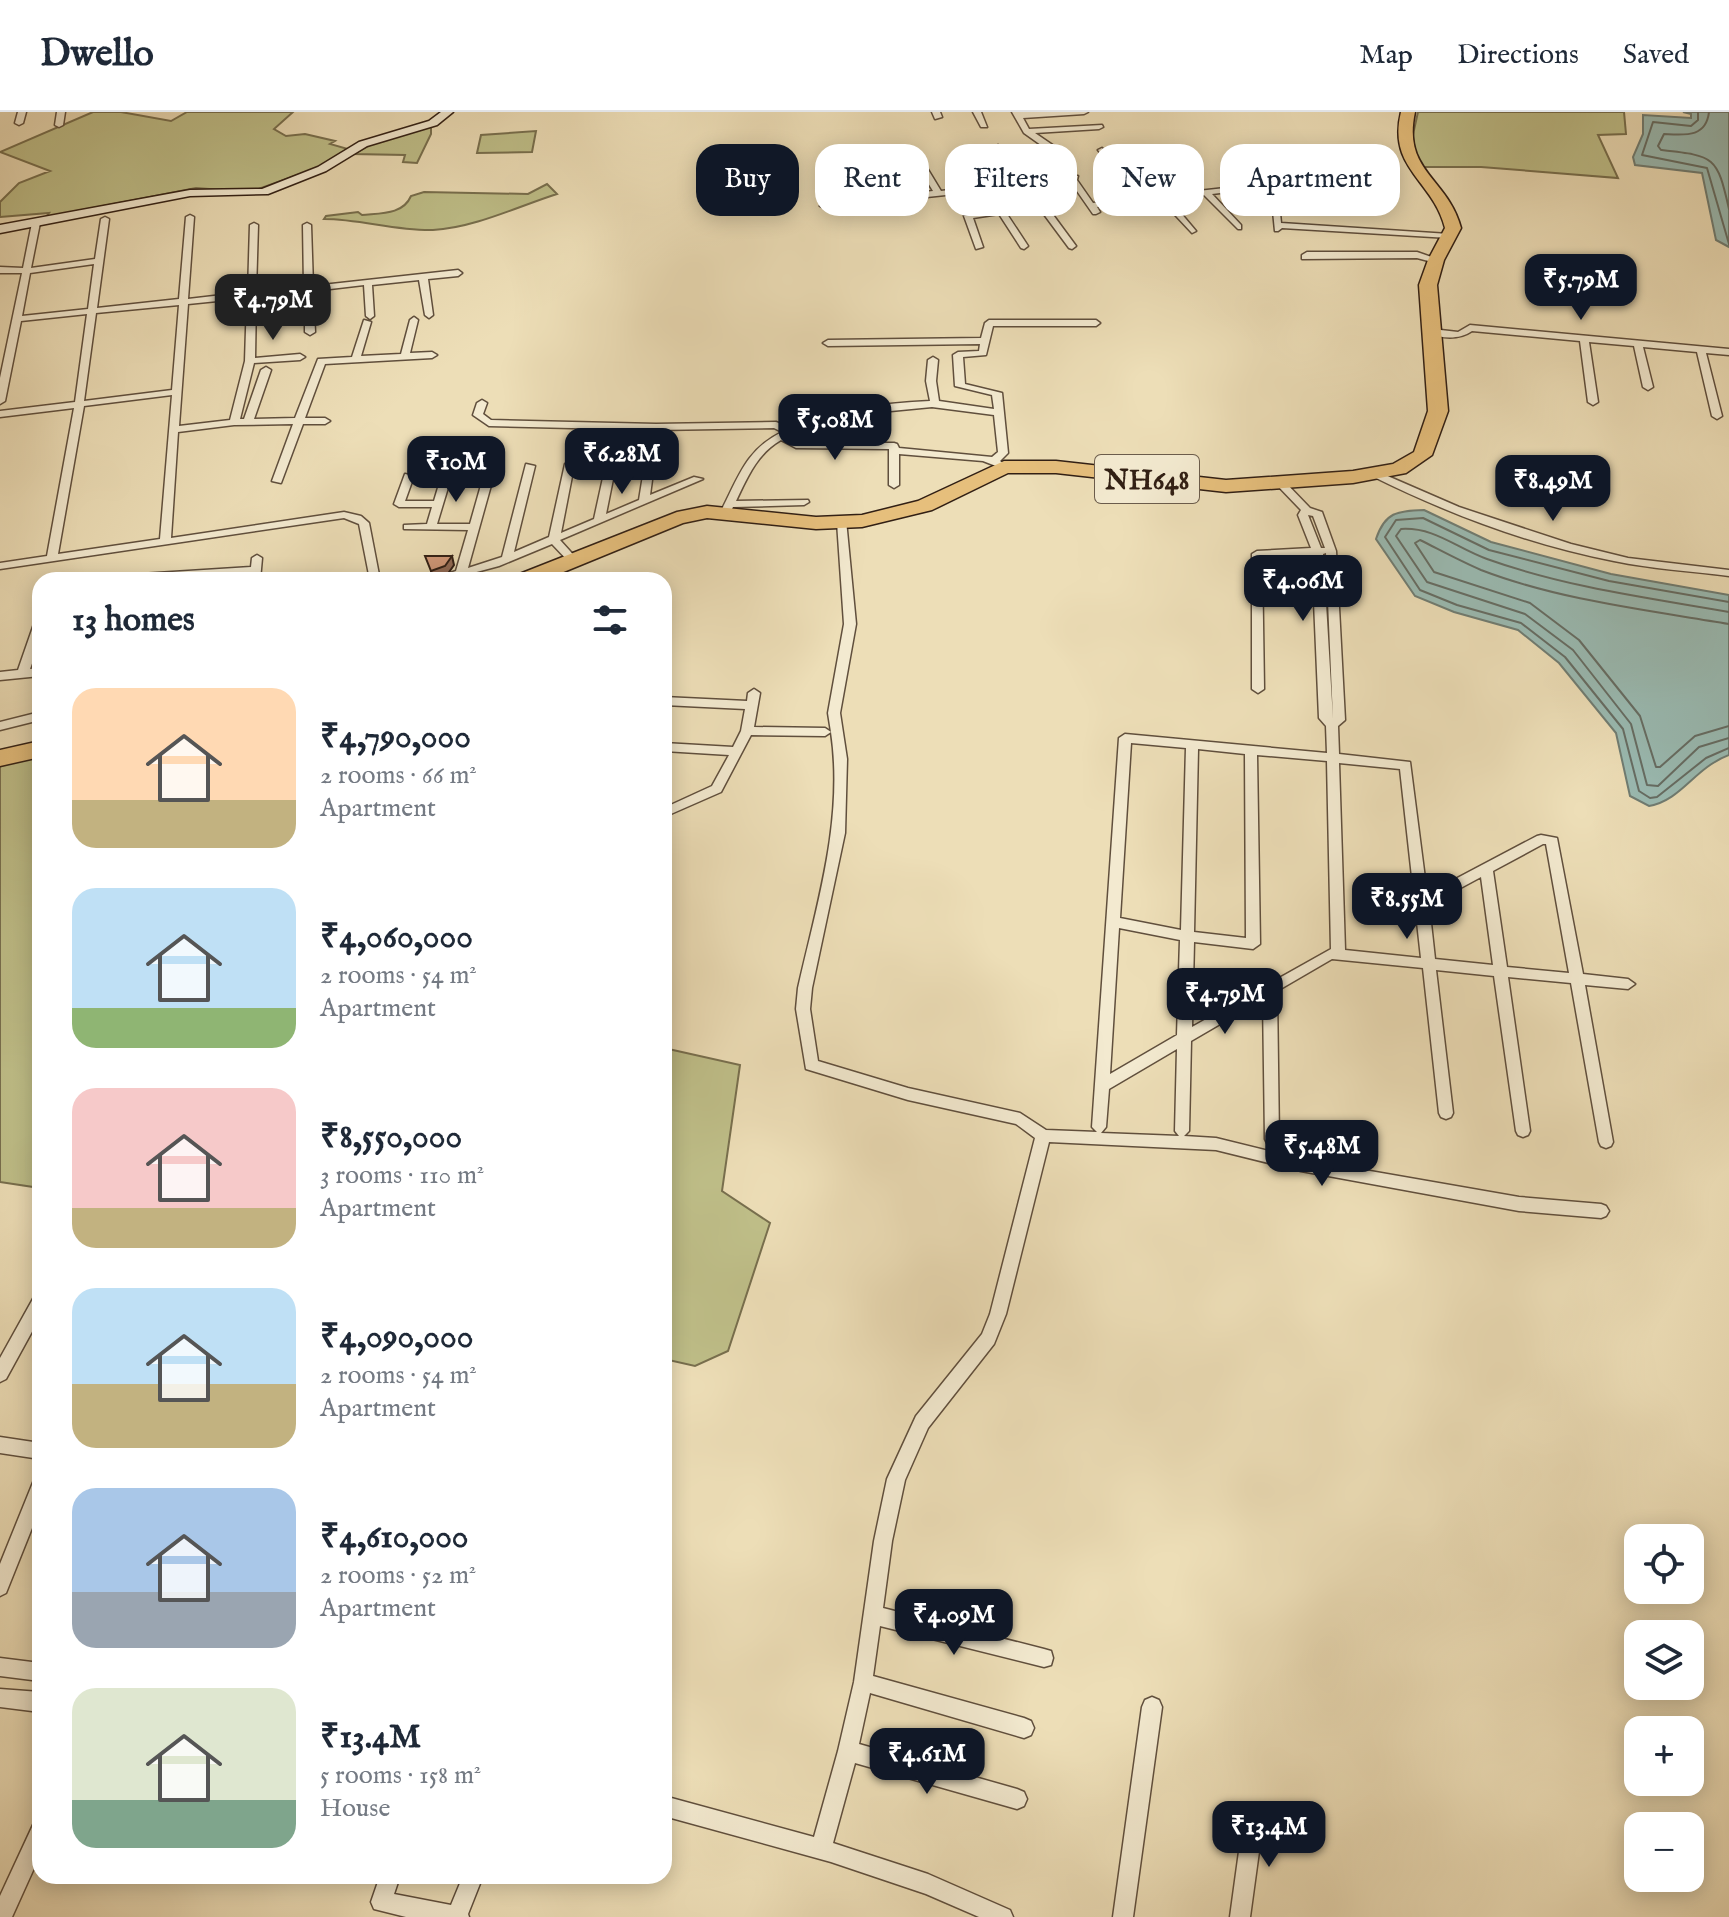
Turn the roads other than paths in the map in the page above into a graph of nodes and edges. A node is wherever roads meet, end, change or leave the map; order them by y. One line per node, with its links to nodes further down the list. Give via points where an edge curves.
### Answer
1 (22, 112): 8 (street)
2 (61, 112): 9 (street)
3 (448, 112): 29 (street, via 433,123 363,144 322,169 264,192 190,193)
4 (977, 112): 10 (street)
5 (1084, 112): 7 (street)
6 (1408, 112): 35 (highway, via 1407,150 1448,208 1453,228)
7 (1017, 114): 12 (street)
8 (19, 123)
9 (59, 125)
10 (984, 125)
11 (1099, 127): 12 (street)
12 (1027, 131): 13 (street)
13 (1045, 144)
14 (929, 178): 19 (street)
15 (1077, 181): 21 (street)
16 (1220, 190): 17 (street)
17 (1206, 192): 32 (street)
18 (945, 193): 19 (street)
19 (939, 194): 20 (street)
20 (929, 195)
21 (1093, 206)
22 (968, 216): 38 (street)
23 (1004, 216): 36 (street)
24 (1050, 216): 37 (street)
25 (1179, 216): 34 (street)
26 (1277, 216): 35 (street, via 1278,227)
27 (190, 217): 48 (street)
28 (105, 219): 40 (street)
29 (36, 223): 33 (street); 42 (street)
30 (254, 225): 47 (street)
31 (307, 225): 46 (street)
32 (1238, 227)
33 (0, 229)
34 (1192, 231)
35 (1449, 236): 39 (highway, NH648)
36 (1024, 246)
37 (1072, 246)
38 (979, 247)
39 (1429, 259): 39 (street, via 1310,260 1305,257 1417,255); 55 (highway, NH648)
40 (100, 261): 42 (street); 49 (street)
41 (0, 270): 42 (street)
42 (28, 271): 51 (street)
43 (458, 273): 44 (street)
44 (423, 277): 45 (street); 50 (street)
45 (368, 283): 46 (street); 65 (street, via 368,319)
46 (311, 289): 47 (street); 54 (street)
47 (250, 295): 48 (street); 67 (street)
48 (181, 302): 49 (street); 70 (street)
49 (92, 312): 51 (street); 75 (street)
50 (429, 315)
51 (17, 319): 71 (street)
52 (414, 320): 64 (street)
53 (1096, 323): 57 (street, via 989,323)
54 (310, 332)
55 (1432, 332): 56 (street, via 1460,335 1470,328); 95 (highway, NH648, via 1438,391 1432,434 1422,455 1399,469)
56 (1584, 338): 59 (street); 72 (street)
57 (985, 341): 58 (street); 77 (street, via 983,353 958,355 957,376 960,386 997,393)
58 (828, 343)
59 (1638, 344): 60 (street); 69 (street)
60 (1701, 350): 61 (street); 79 (street)
61 (1729, 352)
62 (432, 355): 64 (street)
63 (300, 357): 67 (street)
64 (405, 357): 65 (street)
65 (356, 359): 81 (street, via 321,361)
66 (933, 360): 74 (street)
67 (250, 361): 83 (street)
68 (266, 370): 80 (street)
69 (1648, 387)
70 (176, 392): 75 (street); 84 (street)
71 (0, 401)
72 (1593, 402)
73 (482, 403): 85 (street, via 478,415 489,423 776,425)
74 (935, 404): 76 (street); 77 (street)
75 (79, 405): 78 (street); 117 (street)
76 (865, 412): 85 (street); 86 (street)
77 (999, 413): 88 (street)
78 (0, 414)
79 (1717, 416)
80 (248, 421): 81 (street); 83 (street)
81 (298, 421): 82 (street); 98 (street)
82 (325, 421)
83 (234, 422): 84 (street)
84 (175, 429): 113 (street)
85 (787, 435): 86 (street, via 796,445); 104 (street, via 765,445 755,457)
86 (863, 446): 87 (street, via 894,446)
87 (894, 451): 88 (street); 100 (street)
88 (999, 463): 99 (highway, NH648, via 1198,485); 107 (highway, NH648, via 925,506)
89 (611, 464): 106 (street)
90 (649, 465): 101 (street)
91 (530, 466): 118 (street)
92 (569, 466): 112 (street)
93 (448, 471): 103 (street)
94 (490, 471): 110 (street)
95 (1376, 474): 99 (highway, NH648); 128 (street, via 1489,522 1596,554)
96 (409, 476): 103 (street, via 399,504)
97 (698, 479): 101 (street)
98 (277, 481)
99 (1280, 483): 105 (street)
100 (894, 485)
101 (644, 502): 106 (street)
102 (804, 502): 104 (street)
103 (438, 504): 109 (street)
104 (727, 509): 107 (highway, NH648); 116 (highway, NH648, via 677,518)
105 (1306, 510): 114 (street, via 1303,515); 115 (street, via 1318,514)
106 (599, 521): 111 (street)
107 (842, 522): 164 (street, via 850,624 834,713 841,759 839,833 805,988 811,1065 1020,1119)
108 (408, 527): 109 (street)
109 (431, 527): 110 (street)
110 (474, 527): 125 (street)
111 (566, 535): 112 (street); 116 (street)
112 (554, 540): 116 (street); 118 (street)
113 (165, 543): 117 (street); 124 (street, via 344,515 364,523)
114 (1317, 550): 115 (street); 133 (street, via 1257,554); 136 (street, via 1325,718)
115 (1331, 551): 136 (street, via 1339,720)
116 (581, 558): 127 (highway, NH648)
117 (52, 559): 120 (street)
118 (507, 559): 126 (street)
119 (129, 565): 122 (street)
120 (0, 566)
121 (256, 569): 123 (street)
122 (126, 572)
123 (190, 572)
124 (373, 572)
125 (458, 572)
126 (464, 572)
127 (545, 572)
128 (1729, 573)
129 (32, 648): 131 (street)
130 (32, 673): 131 (street)
131 (23, 674): 132 (street)
132 (0, 676)
133 (1258, 689)
134 (672, 701): 138 (street, via 753,699)
135 (32, 718): 137 (street)
136 (1332, 725): 146 (street)
137 (0, 726)
138 (747, 731): 139 (street); 144 (street)
139 (825, 732)
140 (1192, 744): 142 (street); 150 (street, via 1125,738); 151 (street)
141 (672, 747): 144 (street)
142 (1251, 750): 146 (street); 151 (street, via 1253,944)
143 (32, 751): 145 (highway)
144 (736, 751): 147 (street, via 717,789)
145 (0, 758)
146 (1332, 758): 149 (street, via 1406,765); 152 (street)
147 (672, 809)
148 (1486, 868): 149 (street); 154 (street); 155 (street, via 1541,839 1552,841)
149 (1422, 903): 153 (street)
150 (1113, 922): 151 (street); 159 (street)
151 (1187, 936): 158 (street)
152 (1338, 954): 153 (street); 157 (street)
153 (1429, 964): 154 (street); 160 (street)
154 (1502, 971): 155 (street); 163 (street)
155 (1577, 979): 156 (street); 166 (street)
156 (1628, 984)
157 (1270, 988): 158 (street); 165 (street)
158 (1184, 1038): 159 (street); 162 (street)
159 (1102, 1086): 161 (street)
160 (1446, 1113)
161 (1099, 1127)
162 (1182, 1131)
163 (1523, 1131)
164 (1043, 1136): 167 (street, via 1216,1144 1301,1165 1519,1204); 174 (street, via 988,1339 922,1422 896,1479)
165 (1272, 1139)
166 (1606, 1142)
167 (1601, 1211)
168 (32, 1316): 169 (street)
169 (0, 1374)
170 (0, 1445): 171 (street)
171 (32, 1450)
172 (32, 1506): 173 (street)
173 (0, 1587)
174 (875, 1615): 175 (street); 178 (street)
175 (1044, 1658)
176 (0, 1667): 177 (street)
177 (32, 1671)
178 (863, 1682): 182 (street); 183 (street)
179 (0, 1698): 180 (street)
180 (32, 1701)
181 (1152, 1707): 194 (street)
182 (1024, 1728)
183 (848, 1751): 184 (street); 188 (street)
184 (1017, 1799)
185 (672, 1808): 188 (street)
186 (1254, 1815): 195 (street)
187 (32, 1849): 192 (street)
188 (821, 1849): 193 (street, via 928,1884)
189 (387, 1884): 191 (street, via 381,1902)
190 (470, 1884): 191 (street)
191 (458, 1916)
192 (1, 1917)
193 (1003, 1917)
194 (1123, 1917)
195 (1240, 1917)

